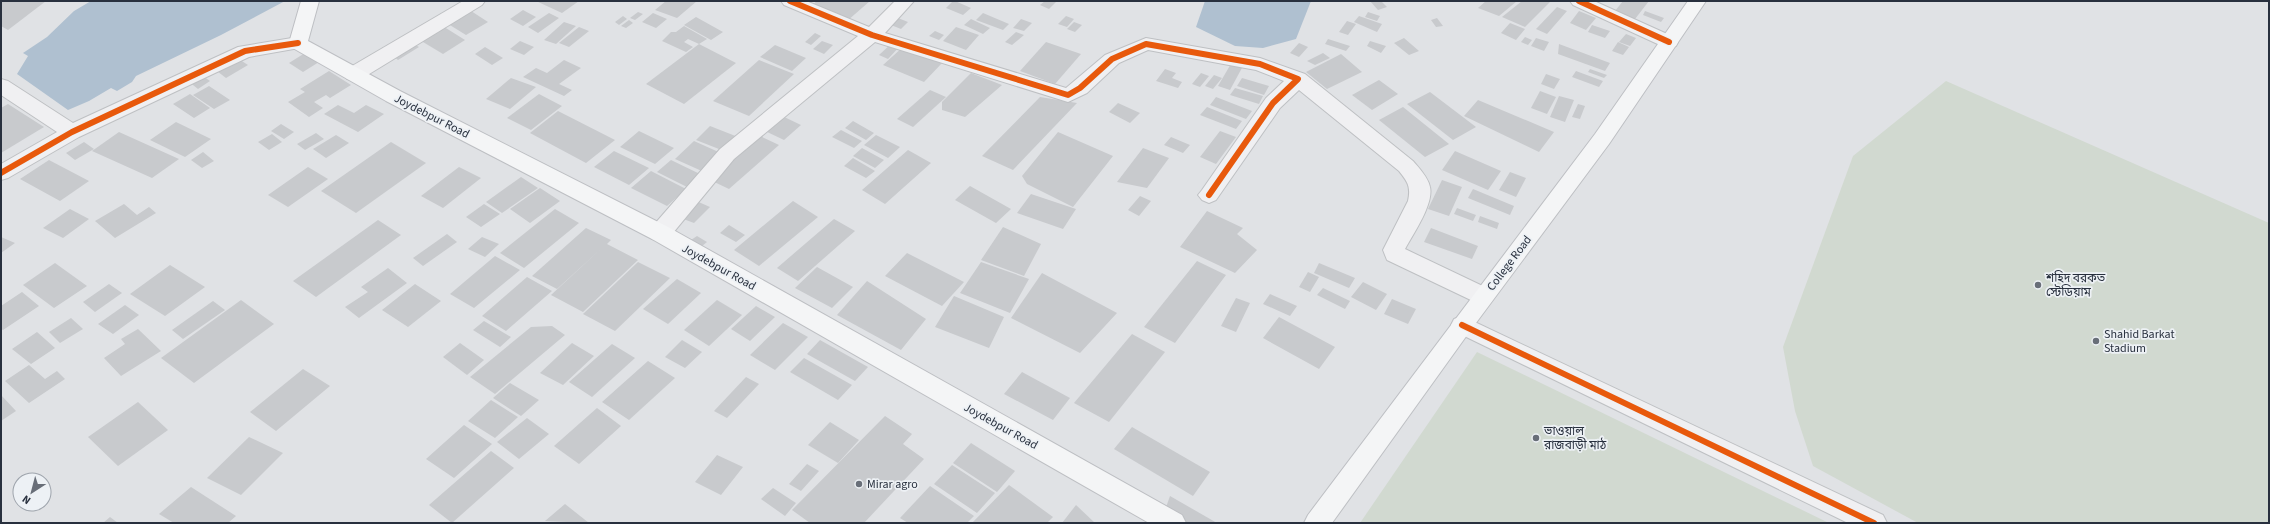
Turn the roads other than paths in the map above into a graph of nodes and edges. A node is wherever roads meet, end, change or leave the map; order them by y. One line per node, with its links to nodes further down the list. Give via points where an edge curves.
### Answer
1 (310, 1): 9 (main road)
2 (476, 1): 10 (street)
3 (790, 1): 7 (street)
4 (905, 1): 7 (street)
5 (1579, 1): 8 (street)
6 (1697, 1): 8 (main road, College Road)
7 (872, 35): 11 (street, via 1068,95 1080,88 1112,59 1146,44 1260,64); 16 (street, via 727,154)
8 (1669, 42): 17 (main road, College Road, via 1602,139)
9 (298, 43): 10 (main road, Joydebpur Road); 13 (street, via 245,51)
10 (354, 74): 16 (main road, Joydebpur Road)
11 (1298, 79): 15 (street, via 1273,103); 17 (street, via 1415,176 1420,187 1420,198 1394,250 1395,254)
12 (1, 86): 13 (street)
13 (72, 132): 14 (street)
14 (1, 173)
15 (1209, 195)
16 (660, 233): 19 (main road, Joydebpur Road)
17 (1483, 296): 18 (main road, College Road)
18 (1462, 325): 20 (main road, College Road); 21 (street)
19 (1169, 522)
20 (1317, 523)
21 (1874, 523)

